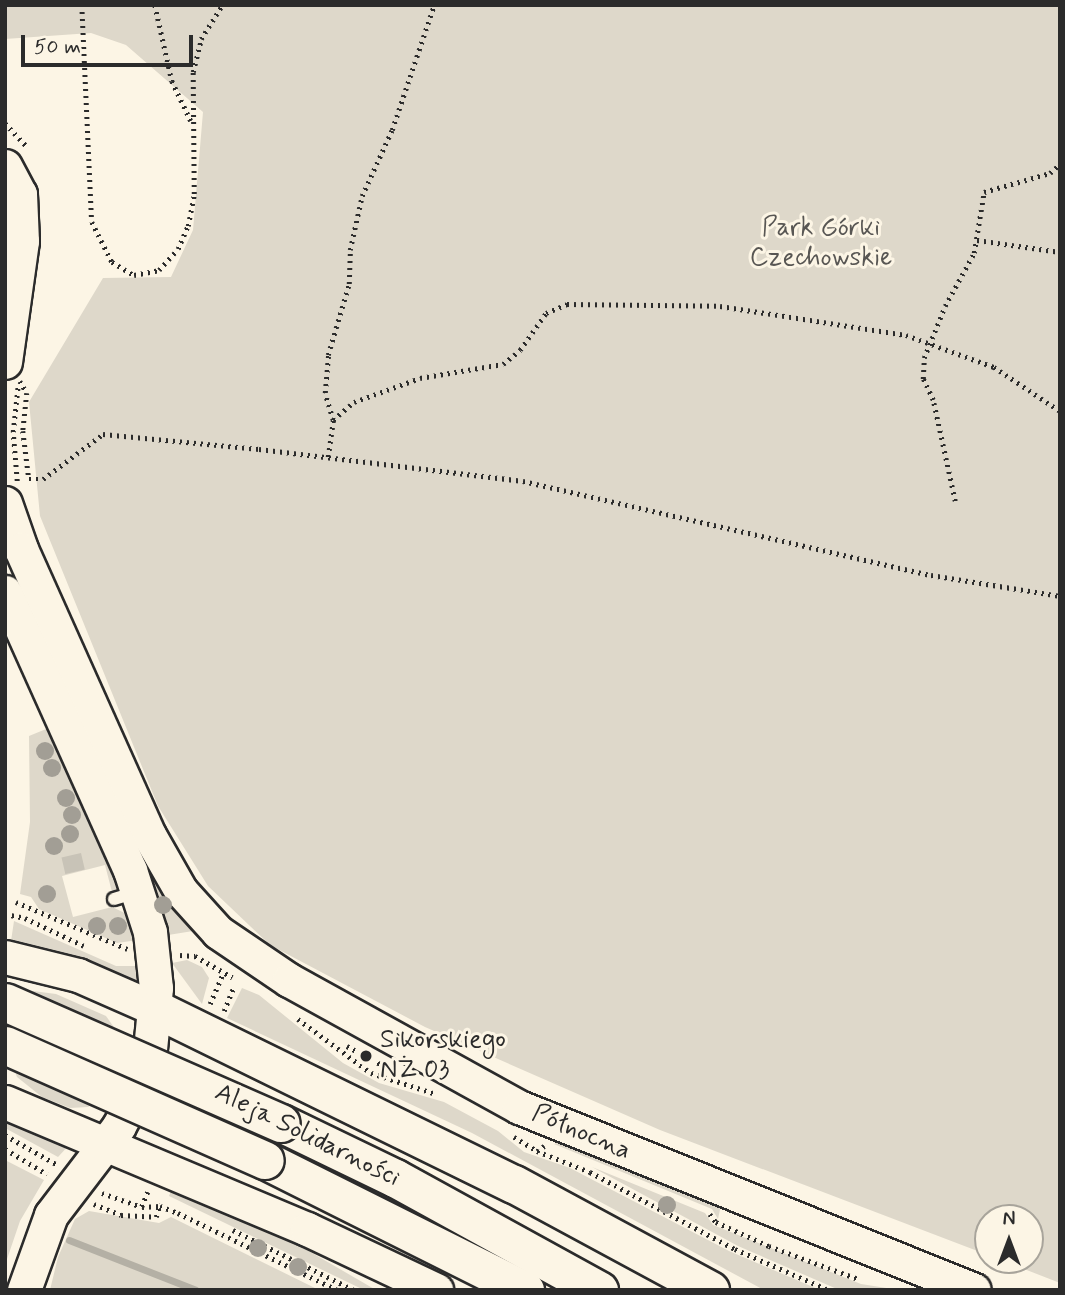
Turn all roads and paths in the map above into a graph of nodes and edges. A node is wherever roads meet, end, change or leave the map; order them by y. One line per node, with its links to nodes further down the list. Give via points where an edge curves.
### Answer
1 (82, 5): 6 (path, via 92,222 112,262 134,275 159,270 178,249 188,226 194,194)
2 (155, 5): 6 (path, via 172,81)
3 (222, 5): 6 (path, via 209,23 194,61)
4 (434, 5): 16 (path, via 391,130 362,196 350,250 349,284 328,355 325,393)
5 (5, 122): 7 (path)
6 (192, 122)
7 (19, 163): 11 (street)
8 (1060, 164): 10 (path, via 1050,173 984,192)
9 (5, 204): 11 (street)
10 (977, 240): 12 (path); 13 (path)
11 (22, 242): 14 (street)
12 (1060, 252)
13 (933, 343): 15 (path, via 994,368); 16 (path, via 720,306 567,304 546,313 520,350 503,364 420,378 354,402); 19 (path, via 924,358 922,379 933,400)
14 (15, 369): 17 (path, via 27,393 23,431 29,479 43,479 103,434); 18 (path)
15 (1060, 411)
16 (332, 420): 17 (path)
17 (328, 457): 21 (path, via 523,481 931,575)
18 (12, 495): 36 (street, Północna, via 21,549 149,835 173,879 212,926 301,987 492,1094)
19 (956, 501)
20 (5, 592): 25 (street)
21 (1060, 596)
22 (16, 902): 25 (path, via 121,950)
23 (5, 914): 24 (path, via 25,918)
24 (96, 951)
25 (147, 953): 27 (path, via 195,956); 30 (street)
26 (5, 957): 30 (street, via 78,975)
27 (244, 983)
28 (234, 986): 32 (path)
29 (5, 1002): 49 (main road, Aleja Solidarności, bridge, via 395,1178)
30 (156, 1009): 38 (street, via 144,1074); 50 (main road, via 514,1184)
31 (293, 1015): 34 (path, via 372,1073)
32 (222, 1016)
33 (5, 1045): 48 (main road, Aleja Solidarności, bridge, via 265,1160)
34 (444, 1097)
35 (5, 1102): 38 (street)
36 (558, 1125): 40 (path); 52 (street, Północna)
37 (510, 1134): 40 (path)
38 (107, 1143): 45 (street, via 51,1215); 47 (street, via 307,1228)
39 (5, 1149): 41 (path)
40 (537, 1151): 51 (path, via 590,1172 734,1249)
41 (47, 1174)
42 (92, 1203): 46 (path, via 121,1215 156,1217 162,1197)
43 (707, 1210): 44 (path, via 716,1223)
44 (858, 1279)
45 (24, 1290)
46 (354, 1290)
47 (436, 1290)
48 (524, 1290)
49 (599, 1290)
50 (710, 1290)
51 (828, 1290)
52 (974, 1290)

